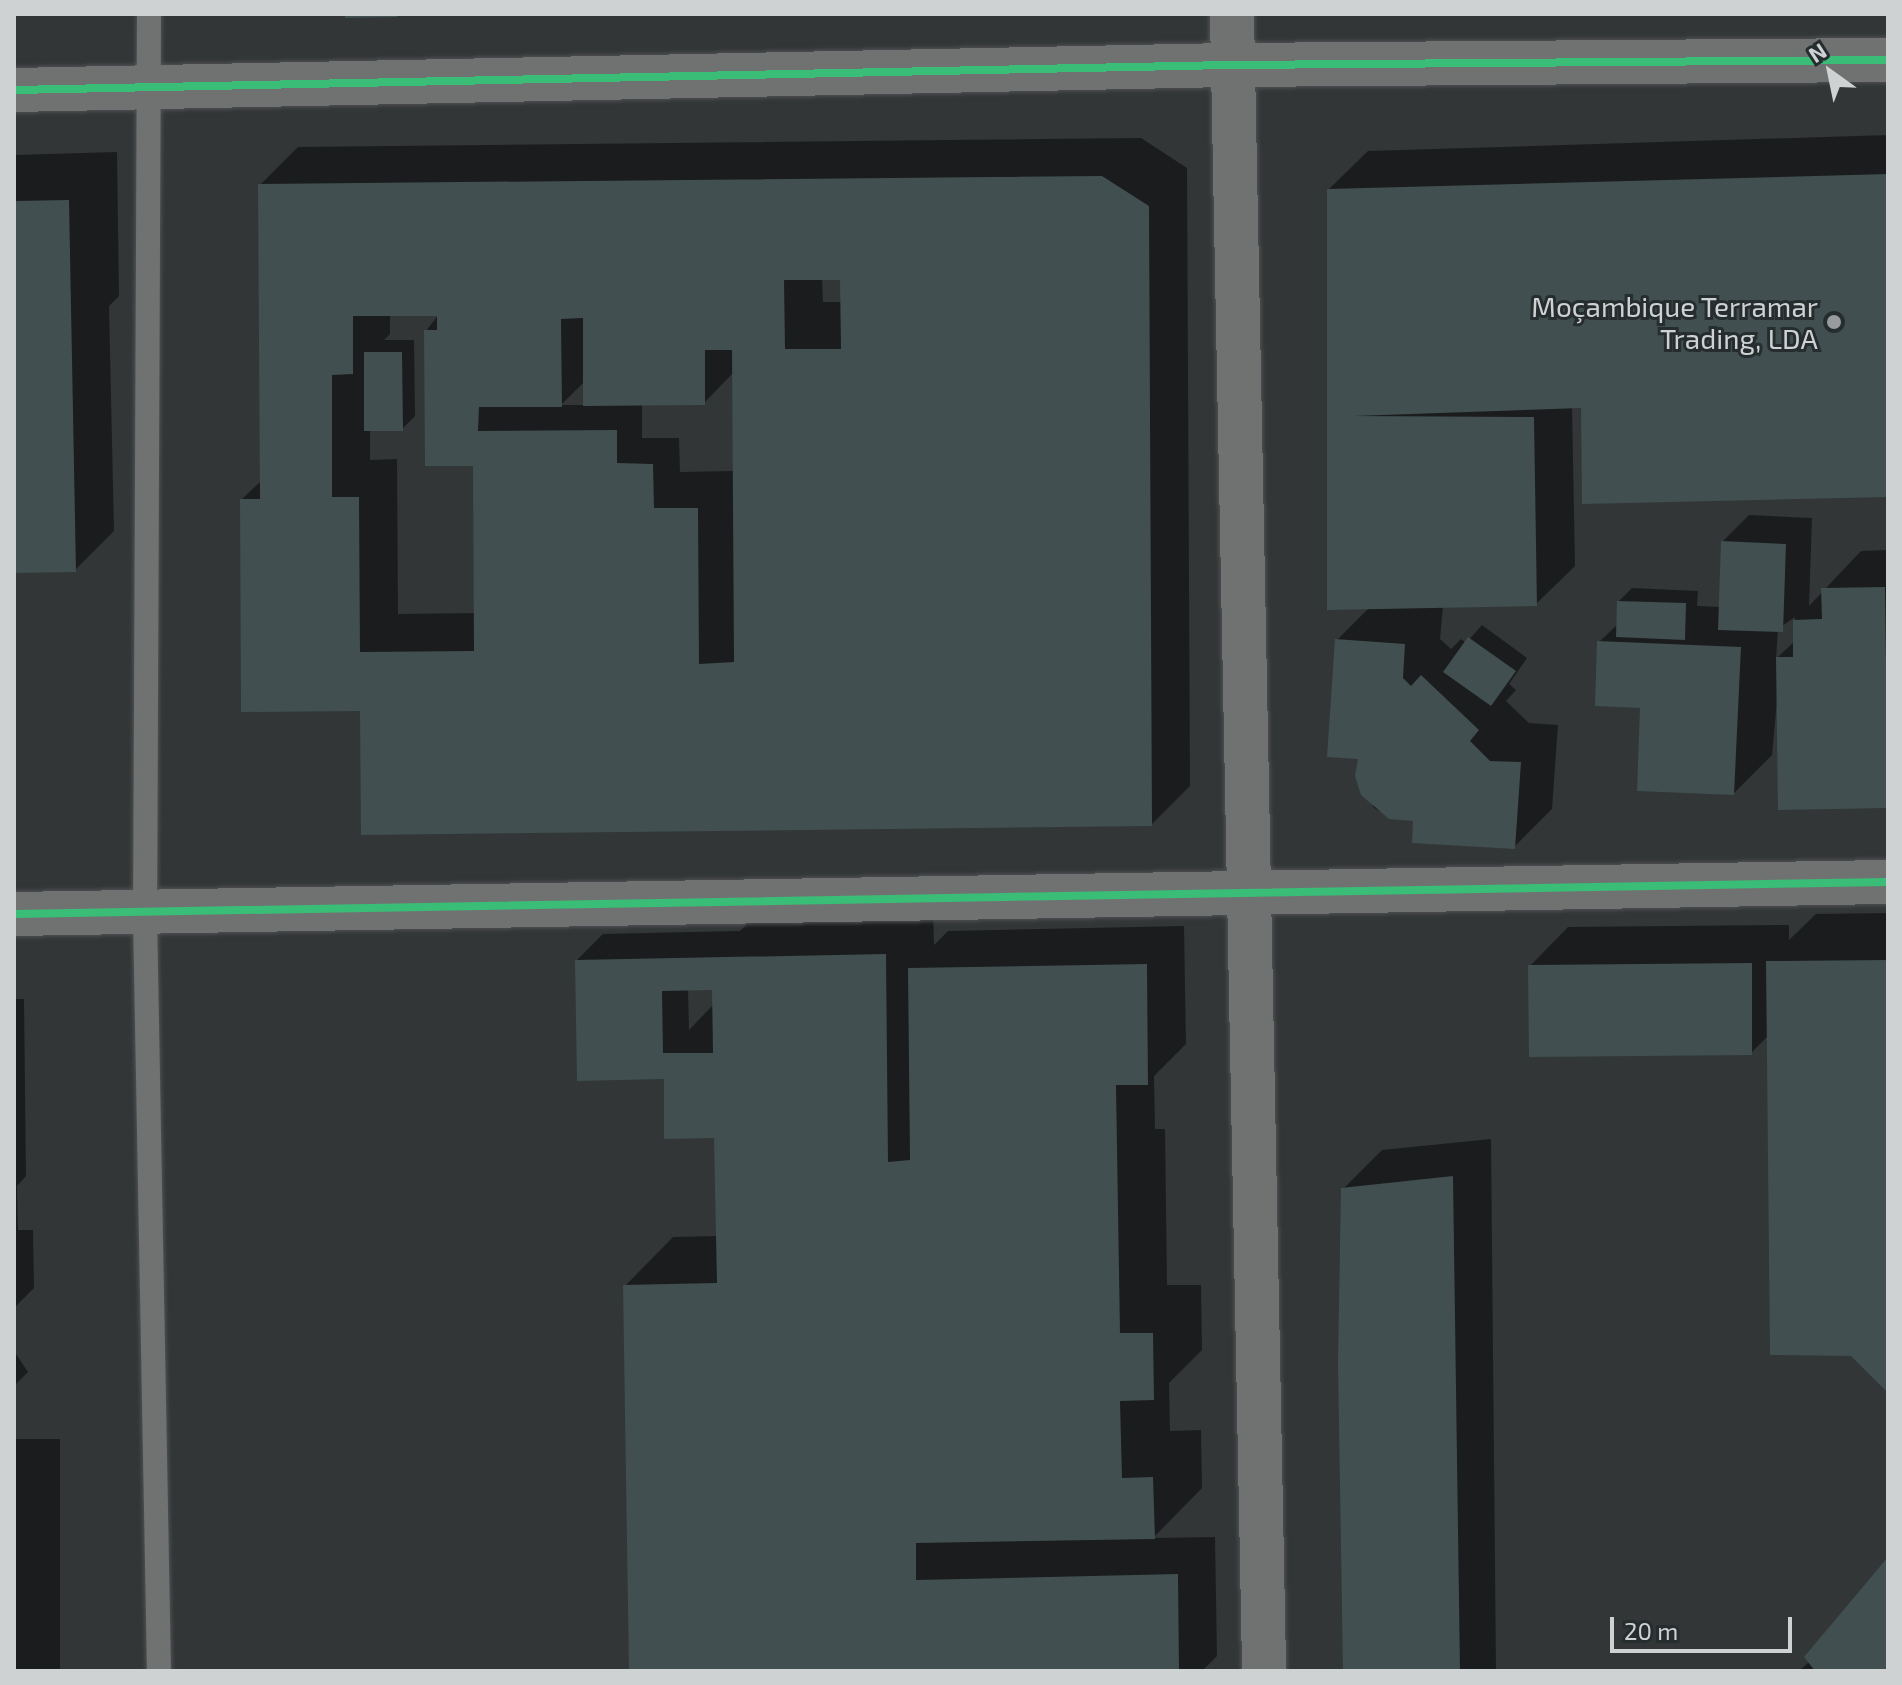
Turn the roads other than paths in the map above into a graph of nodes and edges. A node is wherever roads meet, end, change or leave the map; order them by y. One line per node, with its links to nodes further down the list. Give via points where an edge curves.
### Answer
1 (149, 14): 5 (lane)
2 (1232, 14): 4 (street)
3 (1888, 60): 4 (street)
4 (1232, 65): 5 (street); 8 (street)
5 (149, 86): 6 (street); 10 (lane)
6 (14, 90)
7 (1888, 882): 8 (street)
8 (1249, 890): 10 (street); 12 (street)
9 (14, 914): 10 (street)
10 (145, 915): 11 (lane)
11 (159, 1671)
12 (1264, 1671)

